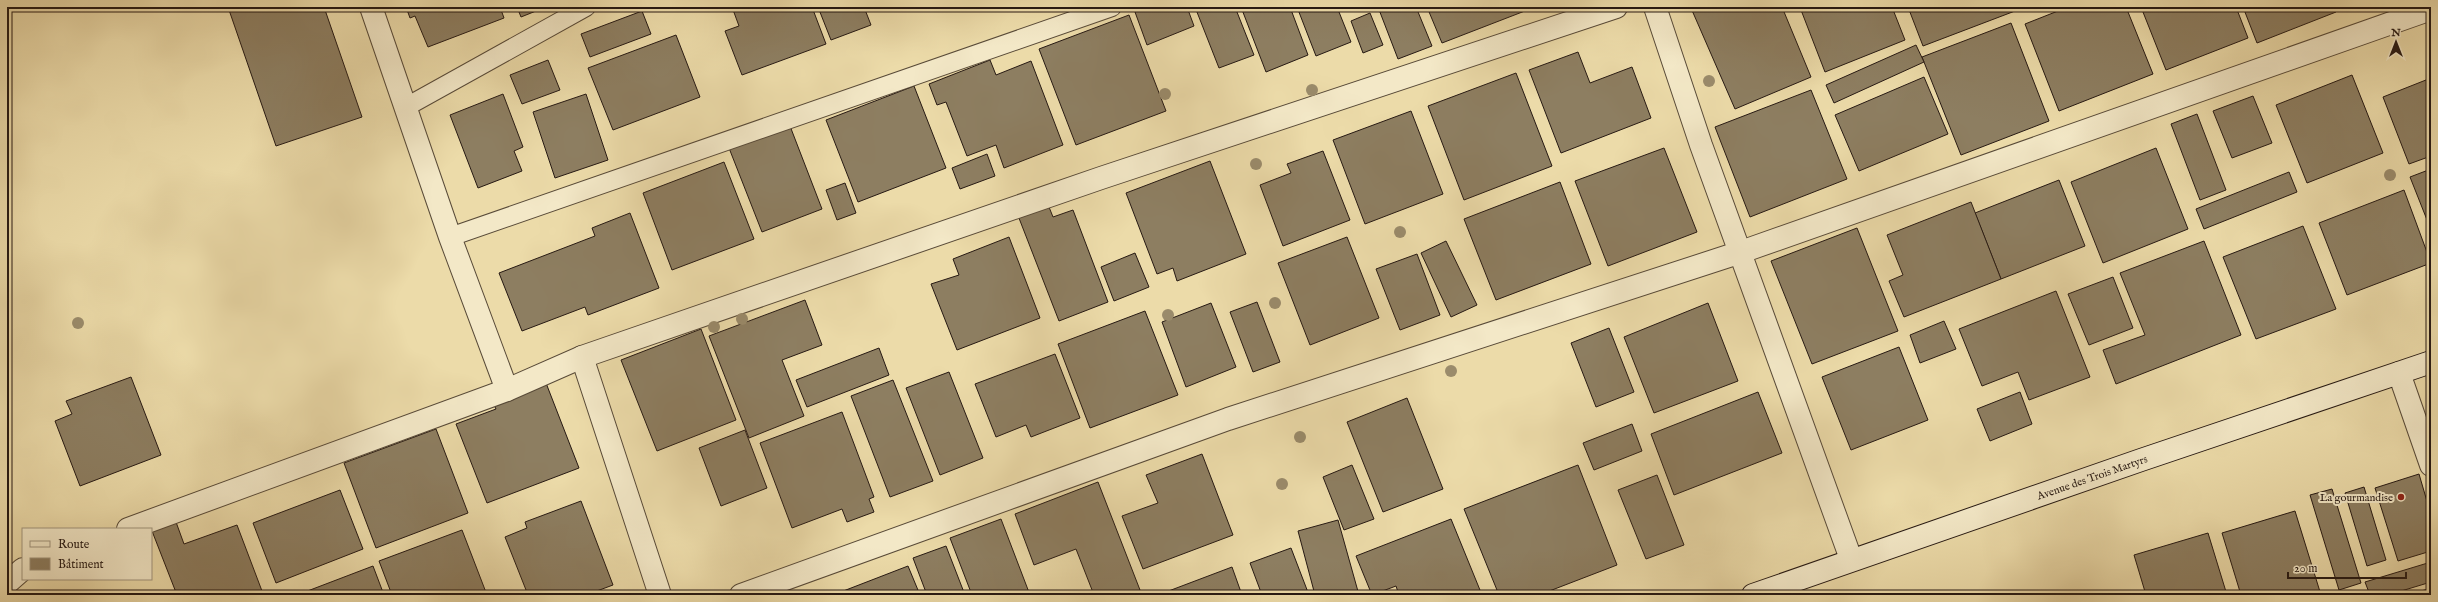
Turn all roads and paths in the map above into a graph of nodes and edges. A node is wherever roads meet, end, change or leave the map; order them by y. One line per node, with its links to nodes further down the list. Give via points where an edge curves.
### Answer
1 (371, 7): 7 (street)
2 (586, 7): 7 (lane)
3 (1112, 7): 8 (lane)
4 (1616, 7): 10 (street, via 1101,178)
5 (1655, 7): 9 (street, via 1701,145)
6 (2431, 10): 9 (street)
7 (406, 108): 8 (street)
8 (450, 237): 13 (street)
9 (1741, 252): 16 (street); 20 (street, via 1228,419)
10 (582, 357): 13 (street); 19 (street)
11 (2431, 362): 12 (street, Avenue des Trois Martyrs)
12 (2399, 373): 14 (street); 16 (street, Avenue des Trois Martyrs)
13 (507, 390): 15 (street)
14 (2431, 465)
15 (131, 528)
16 (1851, 560): 21 (street, Avenue des Trois Martyrs)
17 (22, 570): 18 (street)
18 (7, 583)
19 (660, 595)
20 (741, 595)
21 (1753, 595)

